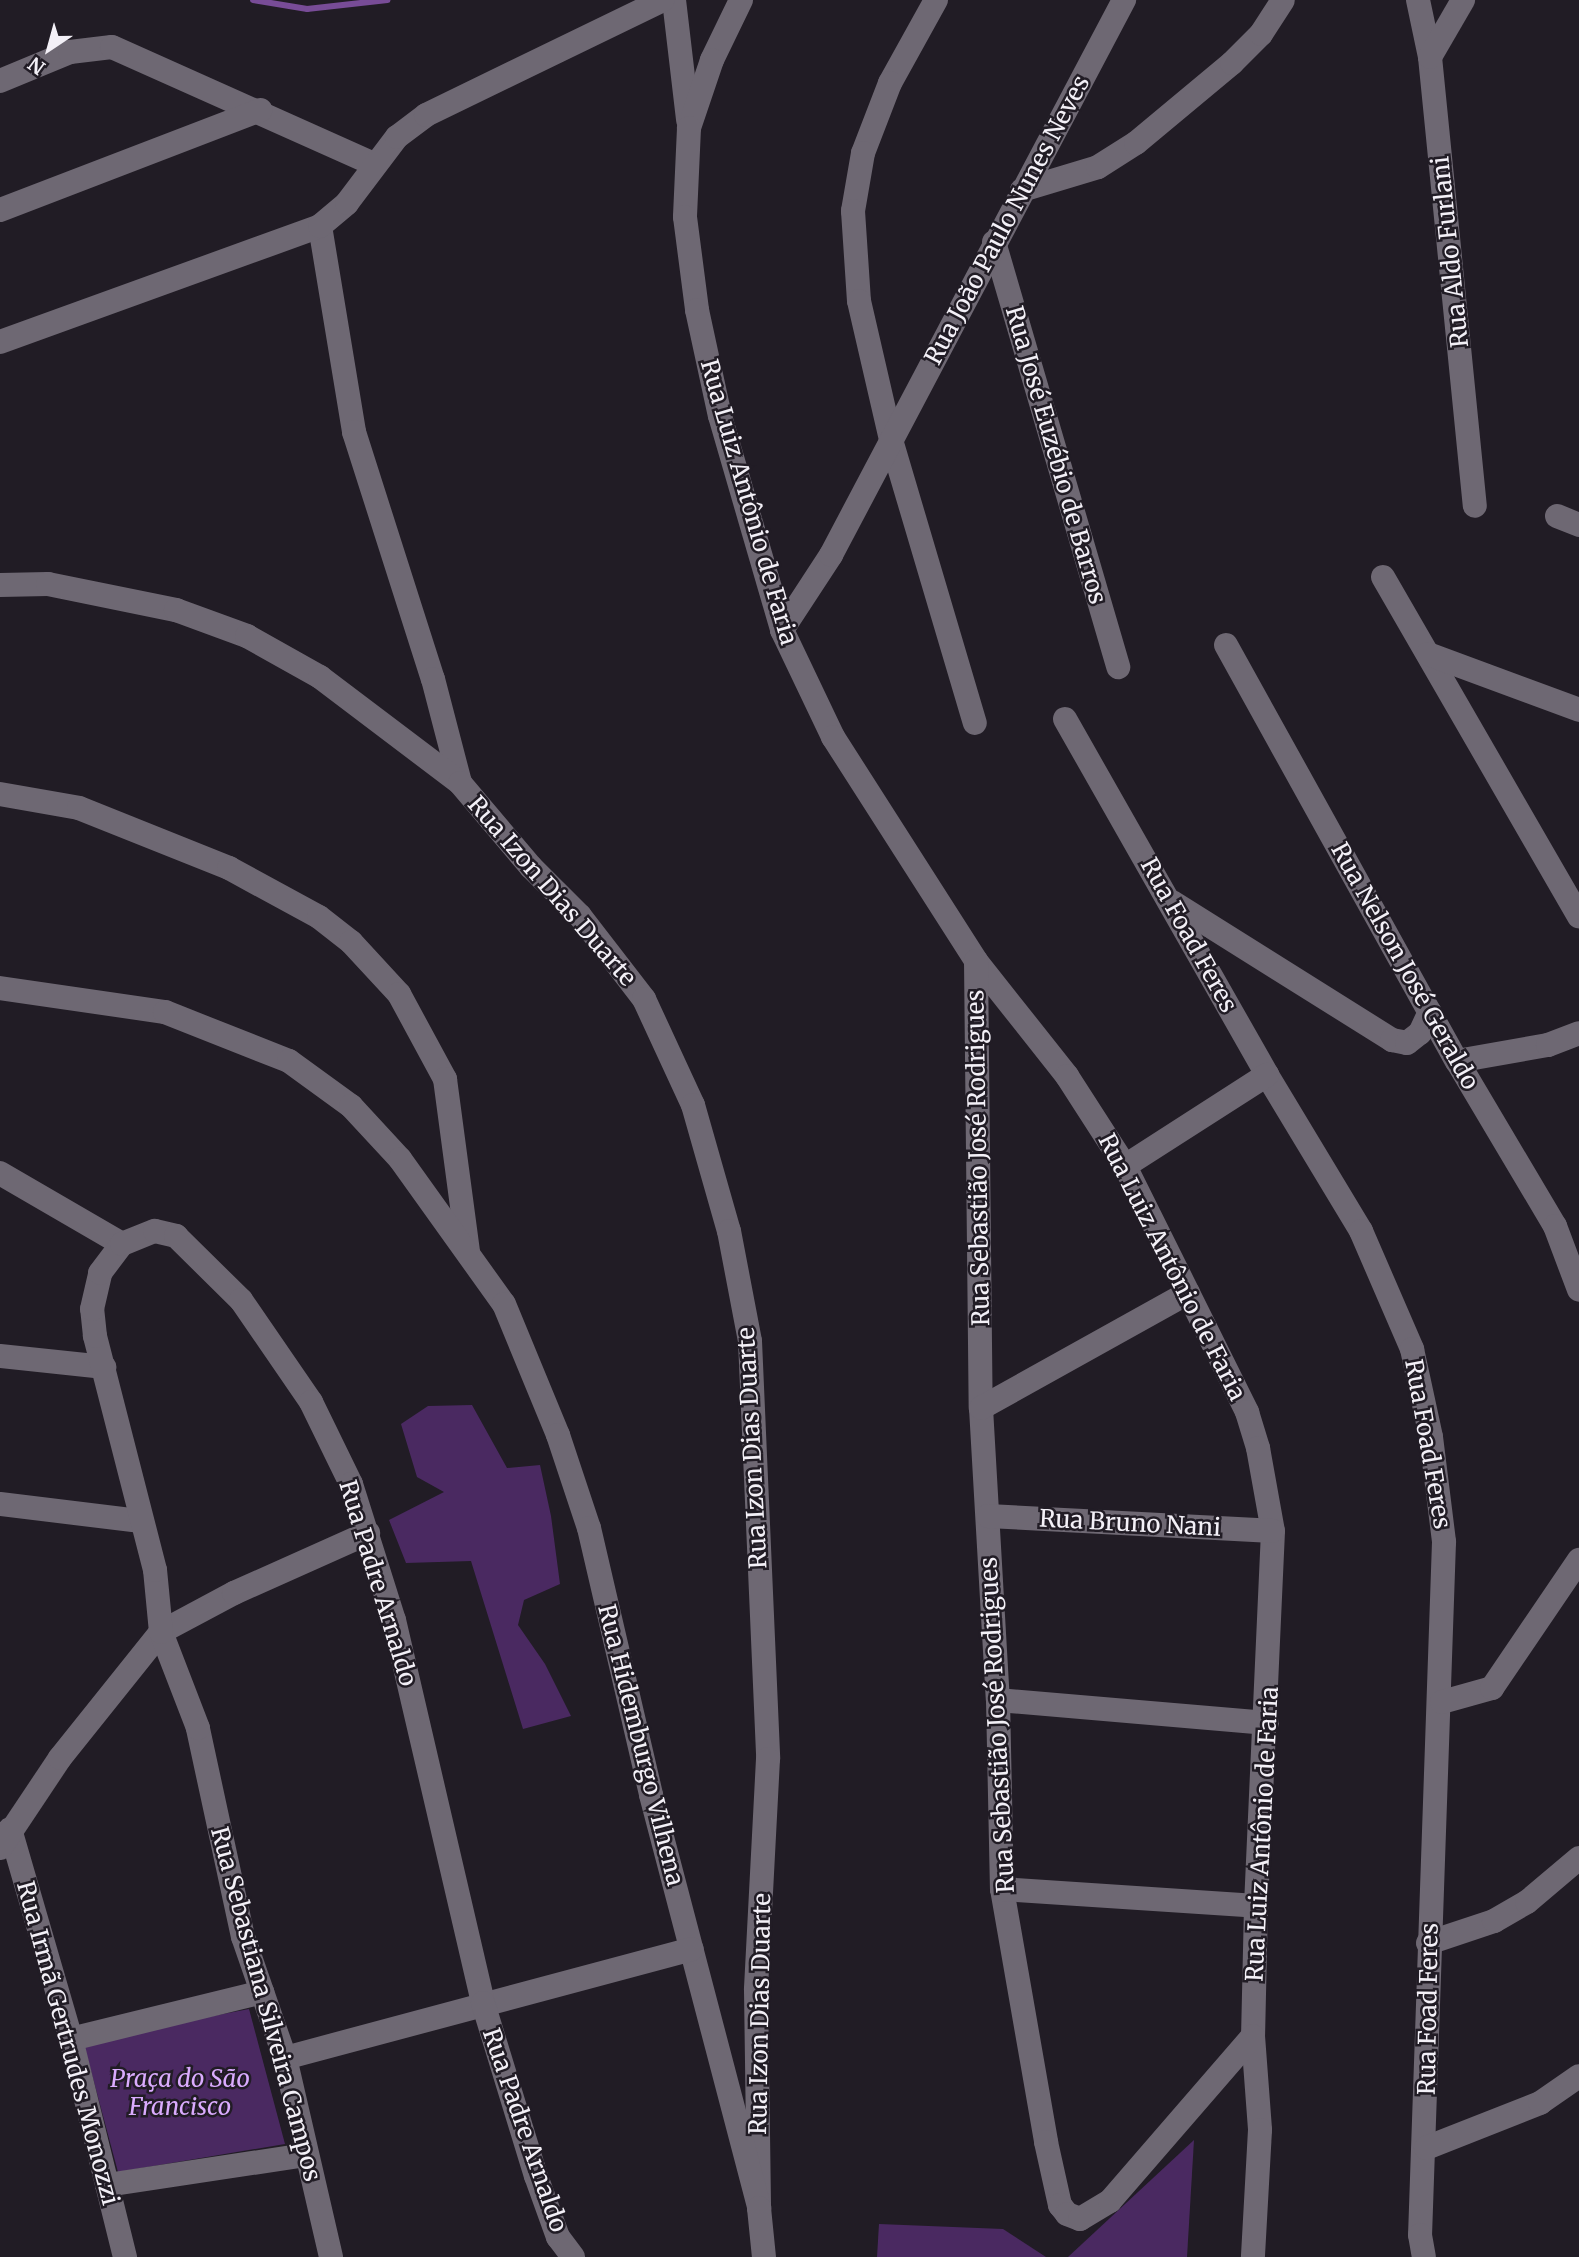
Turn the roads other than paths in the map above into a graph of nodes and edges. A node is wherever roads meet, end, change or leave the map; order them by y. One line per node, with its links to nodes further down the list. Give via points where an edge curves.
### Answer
1 (663, 0): 13 (street, via 426,115)
2 (674, 0): 12 (street, Rua Luiz Antônio de Faria)
3 (741, 0): 12 (street, Rua Luiz Antônio de Faria, via 712,60)
4 (936, 0): 19 (street, via 890,83 863,153 853,211 859,300)
5 (1124, 0): 14 (street, Rua João Paulo Nunes Neves)
6 (1283, 0): 14 (street, via 1261,34 1232,63 1136,143 1098,167)
7 (1418, 0): 9 (street, Rua Aldo Furlani)
8 (1462, 0): 9 (street)
9 (1430, 57): 20 (street, Rua Aldo Furlani)
10 (0, 81): 11 (street, via 93,47 132,52)
11 (260, 110): 13 (street); 15 (street)
12 (689, 128): 23 (street, Rua Luiz Antônio de Faria, via 685,217 697,310 720,416)
13 (373, 164): 16 (street, via 347,204)
14 (1022, 190): 17 (street, Rua João Paulo Nunes Neves)
15 (0, 210)
16 (320, 226): 18 (street); 30 (street, via 354,432 433,679)
17 (995, 242): 19 (street, Rua João Paulo Nunes Neves); 26 (street, Rua José Euzébio de Barros)
18 (0, 342)
19 (891, 440): 23 (street, Rua João Paulo Nunes Neves, via 831,555); 29 (street)
20 (1475, 506)
21 (1383, 578): 25 (street)
22 (0, 584): 30 (street, Rua Izon Dias Duarte, via 48,584 176,610 247,636 320,677)
23 (782, 631): 34 (street, Rua Luiz Antônio de Faria, via 833,737)
24 (1226, 645): 36 (street, Rua Nelson José Geraldo)
25 (1428, 654): 27 (street); 33 (street)
26 (1118, 667)
27 (1579, 710)
28 (1065, 719): 32 (street, Rua Foad Feres)
29 (975, 723)
30 (460, 783): 74 (street, Rua Izon Dias Duarte, via 531,867 580,916 644,999 693,1105 729,1231 750,1341 768,1759 756,1990)
31 (0, 794): 43 (street, via 79,808 229,869 318,917 351,942 399,994 445,1079)
32 (1171, 902): 36 (street, via 1392,1040 1408,1043 1420,1033); 39 (street, Rua Foad Feres)
33 (1579, 917)
34 (976, 961): 40 (street, Rua Luiz Antônio de Faria, via 1067,1076); 48 (street, Rua Sebastião José Rodrigues)
35 (0, 988): 43 (street, Rua Hidemburgo Vilhena, via 165,1012 289,1061 351,1106 400,1159)
36 (1430, 1012): 38 (street, Rua Nelson José Geraldo)
37 (1579, 1032): 38 (street, via 1548,1045)
38 (1457, 1061): 44 (street, Rua Nelson José Geraldo, via 1555,1226)
39 (1267, 1075): 40 (street); 57 (street, Rua Foad Feres, via 1361,1231 1412,1349 1431,1437 1444,1542)
40 (1125, 1166): 45 (street, Rua Luiz Antônio de Faria)
41 (0, 1173): 42 (street)
42 (122, 1244): 47 (street, via 100,1273 93,1297 95,1336); 53 (street, Rua Padre Arnaldo, via 155,1231 176,1236 241,1300 311,1402 351,1484)
43 (468, 1252): 64 (street, Rua Hidemburgo Vilhena, via 504,1304 590,1528 651,1795)
44 (1579, 1290)
45 (1188, 1293): 48 (street); 52 (street, Rua Luiz Antônio de Faria, via 1247,1412)
46 (0, 1356): 47 (street)
47 (104, 1367): 51 (street)
48 (981, 1408): 50 (street, Rua Sebastião José Rodrigues)
49 (0, 1504): 51 (street)
50 (988, 1516): 52 (street, Rua Bruno Nani); 56 (street, Rua Sebastião José Rodrigues)
51 (141, 1521): 55 (street, via 155,1570)
52 (1273, 1531): 58 (street, Rua Luiz Antônio de Faria)
53 (368, 1533): 55 (street); 66 (street, Rua Padre Arnaldo, via 394,1620)
54 (1579, 1560): 57 (street, via 1492,1688)
55 (160, 1632): 59 (street, via 60,1758); 65 (street, Rua Sebastiana Silveira Campos, via 198,1728 243,1937)
56 (998, 1700): 58 (street); 61 (street, Rua Sebastião José Rodrigues)
57 (1442, 1702): 63 (street, Rua Foad Feres)
58 (1267, 1723): 62 (street, Rua Luiz Antônio de Faria)
59 (5, 1839): 68 (street, Rua Irmã Gertrudes Monozzi)
60 (1579, 1858): 63 (street, via 1527,1902 1494,1921)
61 (1002, 1889): 62 (street); 67 (street, Rua Sebastião José Rodrigues, via 1046,2142 1060,2205 1072,2218 1095,2212 1110,2201)
62 (1256, 1906): 67 (street, Rua Luiz Antônio de Faria)
63 (1429, 1943): 71 (street, Rua Foad Feres)
64 (692, 1949): 66 (street); 74 (street, Rua Hidemburgo Vilhena)
65 (262, 1992): 68 (street); 69 (street, Rua Sebastiana Silveira Campos)
66 (483, 2003): 69 (street); 77 (street, Rua Padre Arnaldo, via 536,2176 558,2237)
67 (1253, 2036): 79 (street, Rua Luiz Antônio de Faria, via 1260,2130)
68 (71, 2039): 73 (street, Rua Irmã Gertrudes Monozzi)
69 (285, 2058): 72 (street, Rua Sebastiana Silveira Campos)
70 (1579, 2076): 71 (street, via 1540,2103)
71 (1426, 2148): 80 (street, Rua Foad Feres, via 1420,2235)
72 (305, 2155): 73 (street); 76 (street, Rua Sebastiana Silveira Campos)
73 (107, 2185): 75 (street, Rua Irmã Gertrudes Monozzi)
74 (759, 2208): 78 (street, Rua Hidemburgo Vilhena)
75 (125, 2257)
76 (331, 2257)
77 (573, 2257)
78 (764, 2257)
79 (1253, 2257)
80 (1424, 2257)

